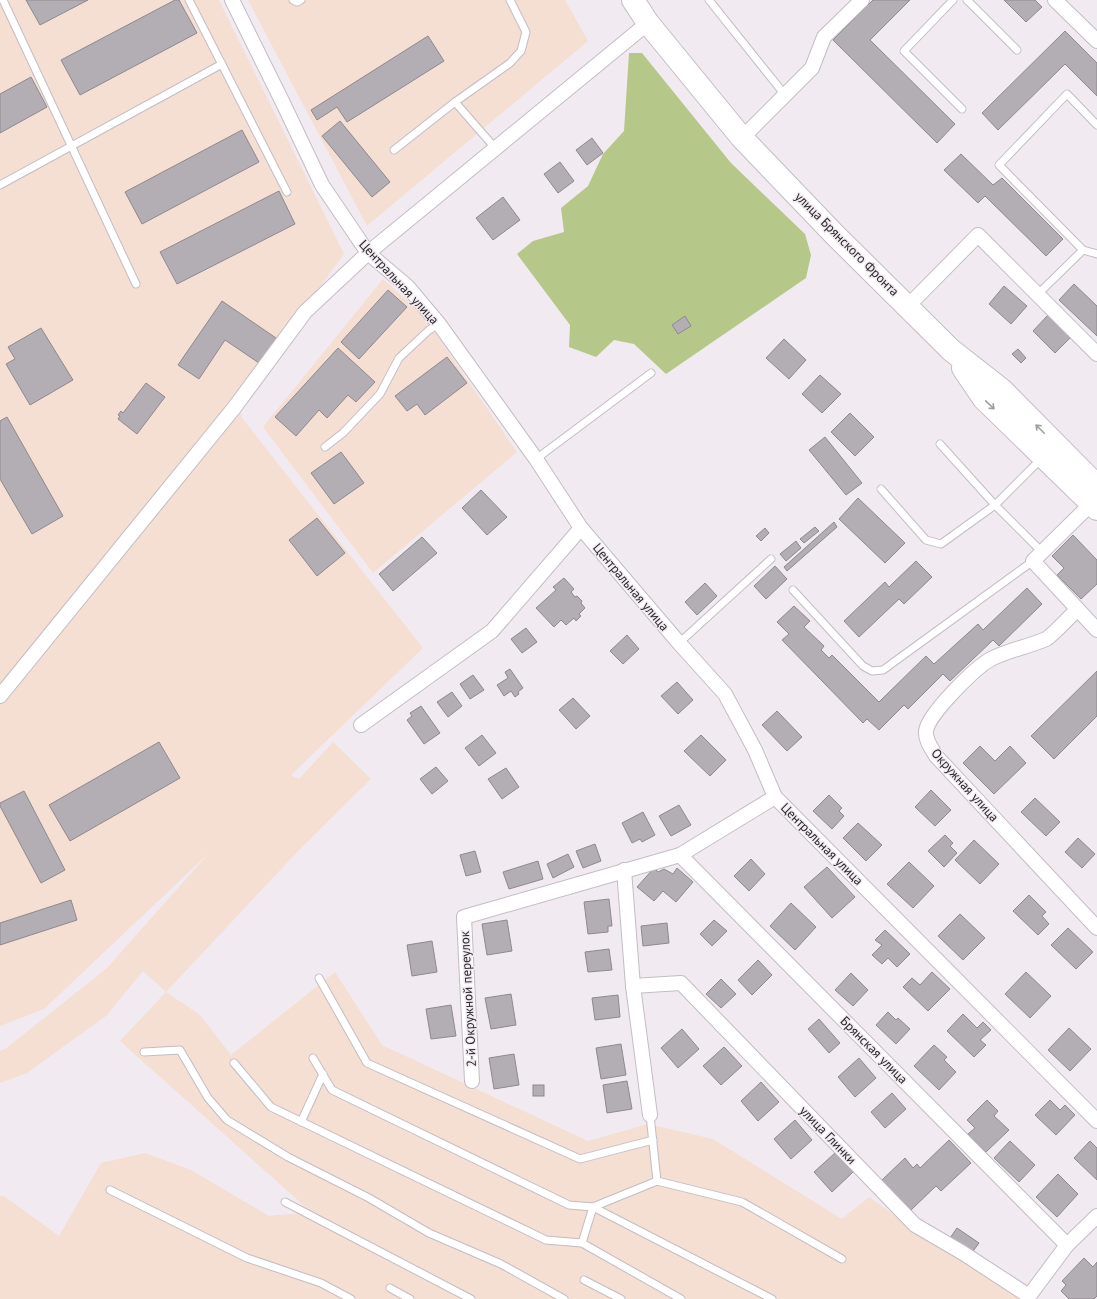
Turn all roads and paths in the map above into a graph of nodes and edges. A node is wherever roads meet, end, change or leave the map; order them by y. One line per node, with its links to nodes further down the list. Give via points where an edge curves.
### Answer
1 (2, 0): 22 (lane)
2 (189, 0): 16 (lane)
3 (232, 0): 28 (street, Центральная улица, via 322,185)
4 (293, 0): 5 (lane)
5 (301, 0)
6 (510, 0): 18 (lane, via 526,32 521,51 510,63)
7 (633, 0): 13 (main road, улица Брянского Фронта)
8 (709, 0): 17 (lane)
9 (862, 0): 17 (street, via 824,37 812,68)
10 (953, 0): 19 (lane, via 904,51)
11 (967, 0): 15 (lane)
12 (1055, 0): 14 (street)
13 (648, 24): 21 (main road, улица Брянского Фронта); 23 (street)
14 (1097, 41)
15 (1017, 50)
16 (222, 64): 22 (lane); 26 (lane)
17 (785, 95): 21 (street)
18 (455, 102): 23 (lane); 24 (lane)
19 (962, 109)
20 (1097, 125): 27 (lane, via 1067,94 999,165)
21 (742, 138): 32 (main road, улица Брянского Фронта, via 834,234)
22 (71, 146): 25 (lane); 30 (lane)
23 (496, 149): 28 (street)
24 (394, 150)
25 (0, 185)
26 (286, 192)
27 (1083, 250): 29 (lane); 31 (lane)
28 (368, 252): 33 (street, Центральная улица, via 407,286); 50 (street, via 305,312 234,408)
29 (1097, 254)
30 (136, 284)
31 (1038, 295): 32 (street, via 978,235); 34 (street)
32 (908, 306): 38 (main road, улица Брянского Фронта, via 951,350 1002,390)
33 (439, 324): 37 (lane, via 399,358 380,394 343,433); 39 (street, Центральная улица)
34 (1097, 354)
35 (651, 373): 39 (lane)
36 (940, 444): 42 (lane)
37 (325, 447)
38 (1050, 451): 41 (main road, улица Брянского Фронта); 42 (lane)
39 (536, 459): 43 (street, Центральная улица)
40 (881, 489): 42 (lane, via 926,540 941,544)
41 (1096, 499): 44 (street)
42 (995, 505): 44 (lane)
43 (581, 528): 49 (street, Центральная улица); 51 (street, via 492,631)
44 (1038, 557): 46 (lane, via 883,670 872,671 863,666); 47 (street)
45 (771, 559): 49 (lane)
46 (793, 590)
47 (1077, 610): 48 (street); 55 (street, Окружная улица, via 1047,638 989,660 957,687 935,714 926,731 928,742 936,756)
48 (1097, 630)
49 (679, 643): 52 (street, Центральная улица, via 725,694 755,750)
50 (0, 696)
51 (361, 725)
52 (775, 797): 53 (street); 64 (street, Центральная улица)
53 (680, 854): 54 (street); 73 (street, Брянская улица)
54 (624, 870): 57 (street); 62 (street, 2-й Окружной переулок, via 464,917)
55 (1097, 928)
56 (319, 978): 66 (lane, via 367,1064 580,1159)
57 (633, 986): 63 (street); 73 (street, улица Глинки, via 681,983 915,1224 1029,1296)
58 (144, 1052): 80 (lane, via 180,1050 208,1098 227,1120 288,1157 369,1198 429,1233 501,1264)
59 (313, 1058): 61 (lane)
60 (234, 1063): 65 (lane, via 271,1107)
61 (323, 1074): 65 (lane); 70 (lane, via 332,1090 569,1205)
62 (472, 1082)
63 (650, 1115): 66 (lane)
64 (1097, 1121)
65 (301, 1122): 72 (lane, via 546,1240)
66 (653, 1140): 67 (lane)
67 (657, 1181): 70 (lane); 74 (lane, via 742,1202)
68 (110, 1190): 77 (lane, via 247,1258 321,1283)
69 (285, 1202): 79 (lane)
70 (593, 1207): 72 (lane); 83 (lane)
71 (1097, 1216): 73 (street)
72 (582, 1243): 82 (lane)
73 (1067, 1245)
74 (842, 1259)
75 (584, 1280): 81 (lane)
76 (390, 1288): 78 (lane)
77 (350, 1299)
78 (410, 1299)
79 (471, 1299)
80 (564, 1299)
81 (621, 1299)
82 (681, 1299)
83 (772, 1299)

